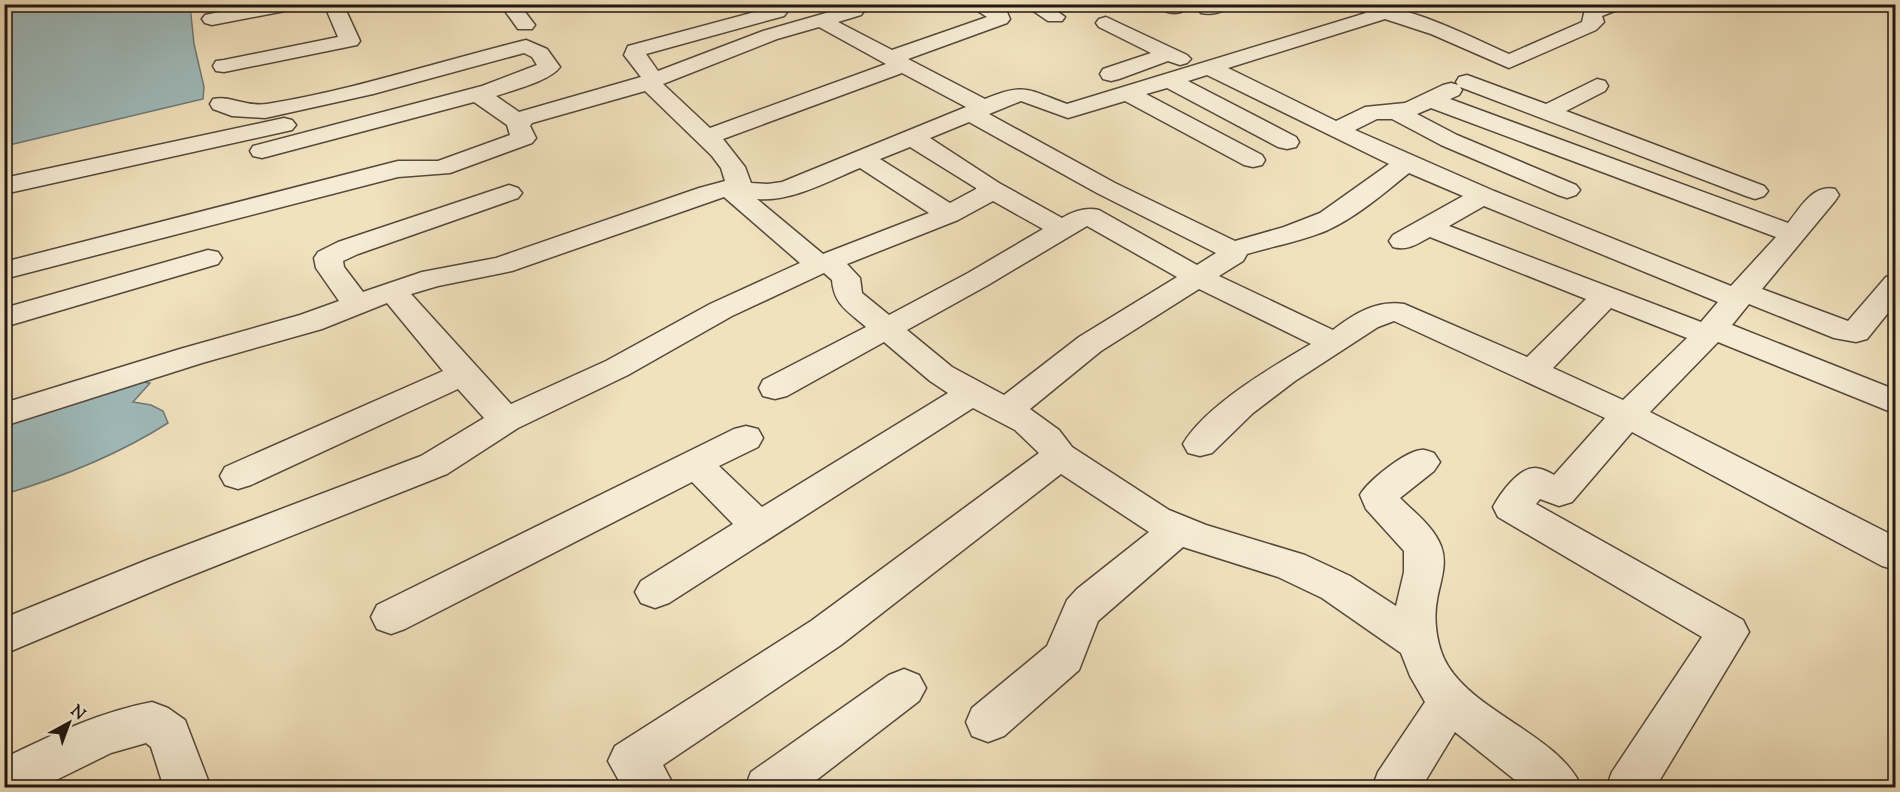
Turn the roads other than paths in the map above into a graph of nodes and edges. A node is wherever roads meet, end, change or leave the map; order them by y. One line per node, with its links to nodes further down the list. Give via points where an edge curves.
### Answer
1 (290, 4): 12 (street)
2 (333, 4): 18 (street, via 351,41)
3 (509, 4): 14 (street)
4 (976, 4): 16 (street, via 1000,19)
5 (1032, 4): 11 (street)
6 (1361, 4): 10 (street)
7 (1615, 4): 17 (street, via 1592,13 1594,22 1589,26)
8 (854, 10): 9 (street)
9 (813, 12): 16 (street); 22 (street, via 770,35); 22 (street, via 635,50)
10 (1385, 12): 17 (street, via 1438,30); 19 (street)
11 (1055, 17)
12 (212, 19)
13 (1106, 23): 15 (street)
14 (525, 26)
15 (1169, 54): 19 (street); 21 (street)
16 (897, 61): 31 (street); 39 (street)
17 (1509, 62): 23 (street)
18 (224, 66)
19 (1204, 68): 20 (street); 38 (street)
20 (1167, 79): 26 (street); 41 (street)
21 (1093, 80)
22 (651, 81): 35 (street, via 536,113); 39 (street)
23 (1467, 82): 30 (street); 33 (street)
24 (1597, 86): 33 (street)
25 (1071, 88): 29 (street)
26 (1126, 92): 29 (street, via 1068,111); 44 (street)
27 (482, 93): 28 (street, via 549,67 540,53 526,46); 35 (street, via 479,95); 37 (street)
28 (330, 96): 34 (street); 37 (street)
29 (1039, 99): 31 (street, via 1022,94)
30 (1431, 100): 32 (street); 57 (street)
31 (977, 110): 40 (street); 59 (street, via 1106,188)
32 (1396, 112): 38 (street, via 1373,112); 49 (street, via 1449,140)
33 (1546, 113): 50 (street)
34 (234, 117): 36 (street); 46 (street)
35 (518, 122): 62 (street, via 524,138 441,168 398,169)
36 (296, 123)
37 (345, 128): 42 (street)
38 (1336, 130): 45 (street)
39 (706, 137): 47 (street, via 727,158)
40 (912, 138): 43 (street); 48 (street)
41 (1287, 142)
42 (262, 151)
43 (863, 159): 47 (street, via 778,191); 54 (street)
44 (1253, 160)
45 (1407, 162): 52 (street); 59 (street, via 1328,220)
46 (4, 186)
47 (735, 188): 61 (street); 65 (street, via 708,193 502,265 432,278)
48 (990, 188): 54 (street, via 990,192); 56 (street)
49 (1567, 190)
50 (1755, 191)
51 (509, 193): 68 (street, via 328,258 330,268)
52 (1484, 195): 55 (street); 66 (street)
53 (1826, 195): 57 (street)
54 (949, 214): 61 (street)
55 (1428, 226): 58 (street); 67 (street)
56 (1063, 228): 63 (street, via 1090,216); 70 (street)
57 (1791, 233): 66 (street)
58 (1403, 241)
59 (1232, 250): 63 (street, via 1233,255)
60 (208, 258): 69 (street)
61 (824, 263): 70 (street, via 846,278 848,296); 81 (street, via 721,310 617,368)
62 (4, 272)
63 (1198, 277): 72 (street); 78 (street, via 1090,344)
64 (1896, 283): 66 (street, via 1856,332)
65 (392, 291): 68 (street); 74 (street)
66 (1739, 295): 71 (street)
67 (1606, 296): 71 (street); 73 (street)
68 (357, 304): 80 (street, via 311,322)
69 (4, 318)
70 (886, 329): 75 (street); 76 (street, via 941,374)
71 (1709, 332): 77 (street); 79 (street)
72 (1335, 343): 73 (street, via 1382,311 1392,310); 83 (street, via 1241,405)
73 (1531, 372): 79 (street)
74 (463, 374): 81 (street); 87 (street)
75 (775, 388)
76 (972, 393): 78 (street); 88 (street)
77 (1896, 403)
78 (1007, 410): 84 (street, via 1027,422)
79 (1627, 415): 90 (street); 104 (street, via 1559,493 1535,481 1510,507 1728,632)
80 (4, 416)
81 (506, 420): 93 (street, via 434,465)
82 (746, 438): 86 (street)
83 (1200, 444)
84 (1060, 456): 89 (street, via 1156,520); 100 (street, via 826,633 631,761)
85 (1422, 462): 94 (street, via 1378,495 1422,545 1426,555 1416,597)
86 (700, 463): 88 (street, via 707,477); 92 (street)
87 (238, 476)
88 (759, 527): 91 (street)
89 (1178, 530): 94 (street, via 1291,566 1336,587); 97 (street, via 1091,601 1081,612 1064,657)
90 (1896, 555)
91 (655, 592)
92 (392, 617)
93 (4, 637)
94 (1420, 644): 96 (street, via 1423,662)
95 (904, 688): 101 (street)
96 (1450, 702): 102 (street); 103 (street)
97 (988, 722)
98 (4, 782): 99 (street, via 105,734 152,722 169,734)
99 (188, 788)
100 (652, 788)
101 (768, 788)
102 (1395, 788)
103 (1559, 788)
104 (1629, 788)

